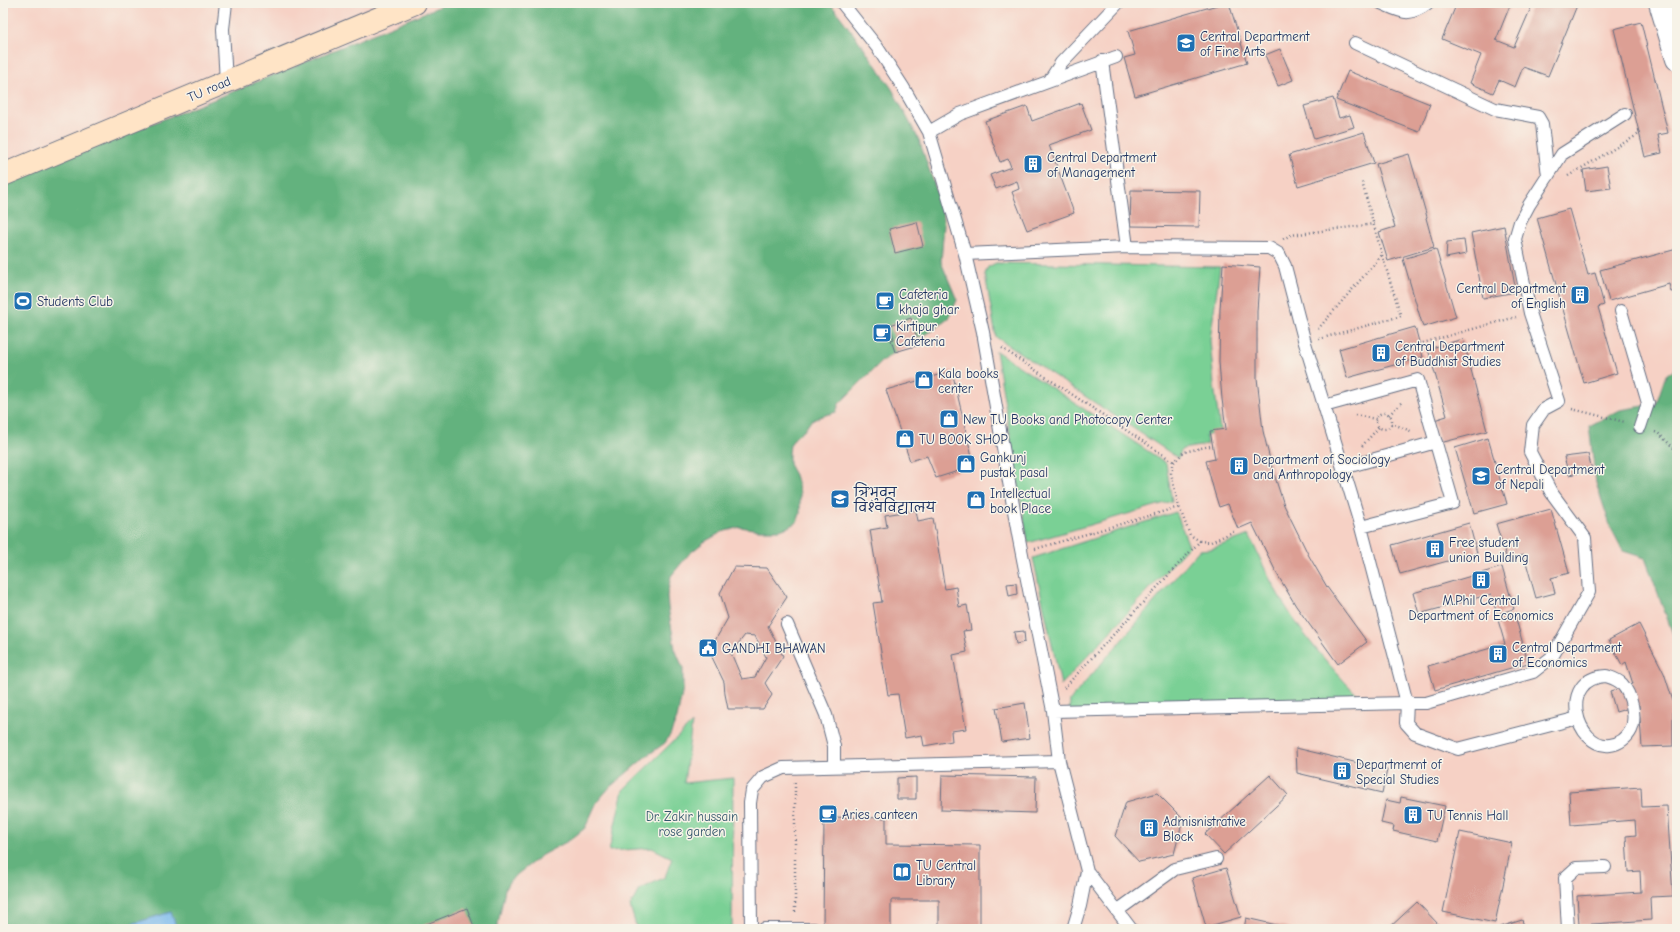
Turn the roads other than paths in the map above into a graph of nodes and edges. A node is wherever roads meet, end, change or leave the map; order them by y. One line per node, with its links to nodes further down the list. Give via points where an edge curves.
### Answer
1 (226, 3): 13 (lane, via 223,29)
2 (415, 3): 13 (street, TU road)
3 (842, 3): 15 (lane, via 877,47)
4 (1118, 3): 12 (lane, via 1061,63)
5 (1381, 3): 6 (lane, via 1405,13 1417,11)
6 (1428, 3)
7 (1660, 3): 10 (street)
8 (1355, 42): 17 (lane, via 1495,109 1538,117 1542,124)
9 (1116, 57): 11 (lane)
10 (1677, 59)
11 (1102, 61): 12 (lane); 18 (lane)
12 (1050, 80): 15 (lane, via 960,114)
13 (226, 82): 16 (street, TU road)
14 (1625, 114): 17 (lane, via 1562,154)
15 (929, 132): 19 (lane)
16 (3, 175)
17 (1548, 176): 27 (lane, via 1523,216 1515,239 1530,313 1559,402 1544,409 1533,425 1530,452 1551,492 1584,538 1589,592 1552,657 1533,672 1426,703)
18 (1127, 247): 19 (lane); 21 (lane, via 1269,248 1279,254 1285,266)
19 (966, 254): 28 (lane, via 983,332 1018,534)
20 (1621, 311): 22 (lane, via 1648,402)
21 (1324, 406): 23 (lane, via 1418,380); 24 (lane)
22 (1640, 427)
23 (1436, 442): 24 (lane); 25 (lane, via 1453,503)
24 (1343, 468): 25 (lane)
25 (1361, 528): 27 (lane)
26 (787, 624): 31 (lane, via 826,715 834,746)
27 (1407, 703): 28 (lane); 29 (lane, via 1406,723 1415,733 1458,749)
28 (1053, 711): 30 (lane)
29 (1578, 718): 29 (lane, via 1590,740 1606,746 1614,745 1629,735 1634,718 1631,701 1622,684 1606,676 1597,676 1582,685 1576,700)
30 (1059, 761): 31 (lane); 34 (lane)
31 (834, 767): 36 (lane, via 783,768 763,777 752,790)
32 (1216, 859): 35 (lane, via 1175,869)
33 (1605, 867): 42 (lane, via 1576,868 1565,878)
34 (1087, 871): 35 (lane); 40 (lane)
35 (1117, 911): 41 (lane)
36 (751, 929)
37 (764, 929): 38 (lane)
38 (796, 929): 39 (lane)
39 (814, 929)
40 (1073, 929)
41 (1131, 929)
42 (1568, 929)

